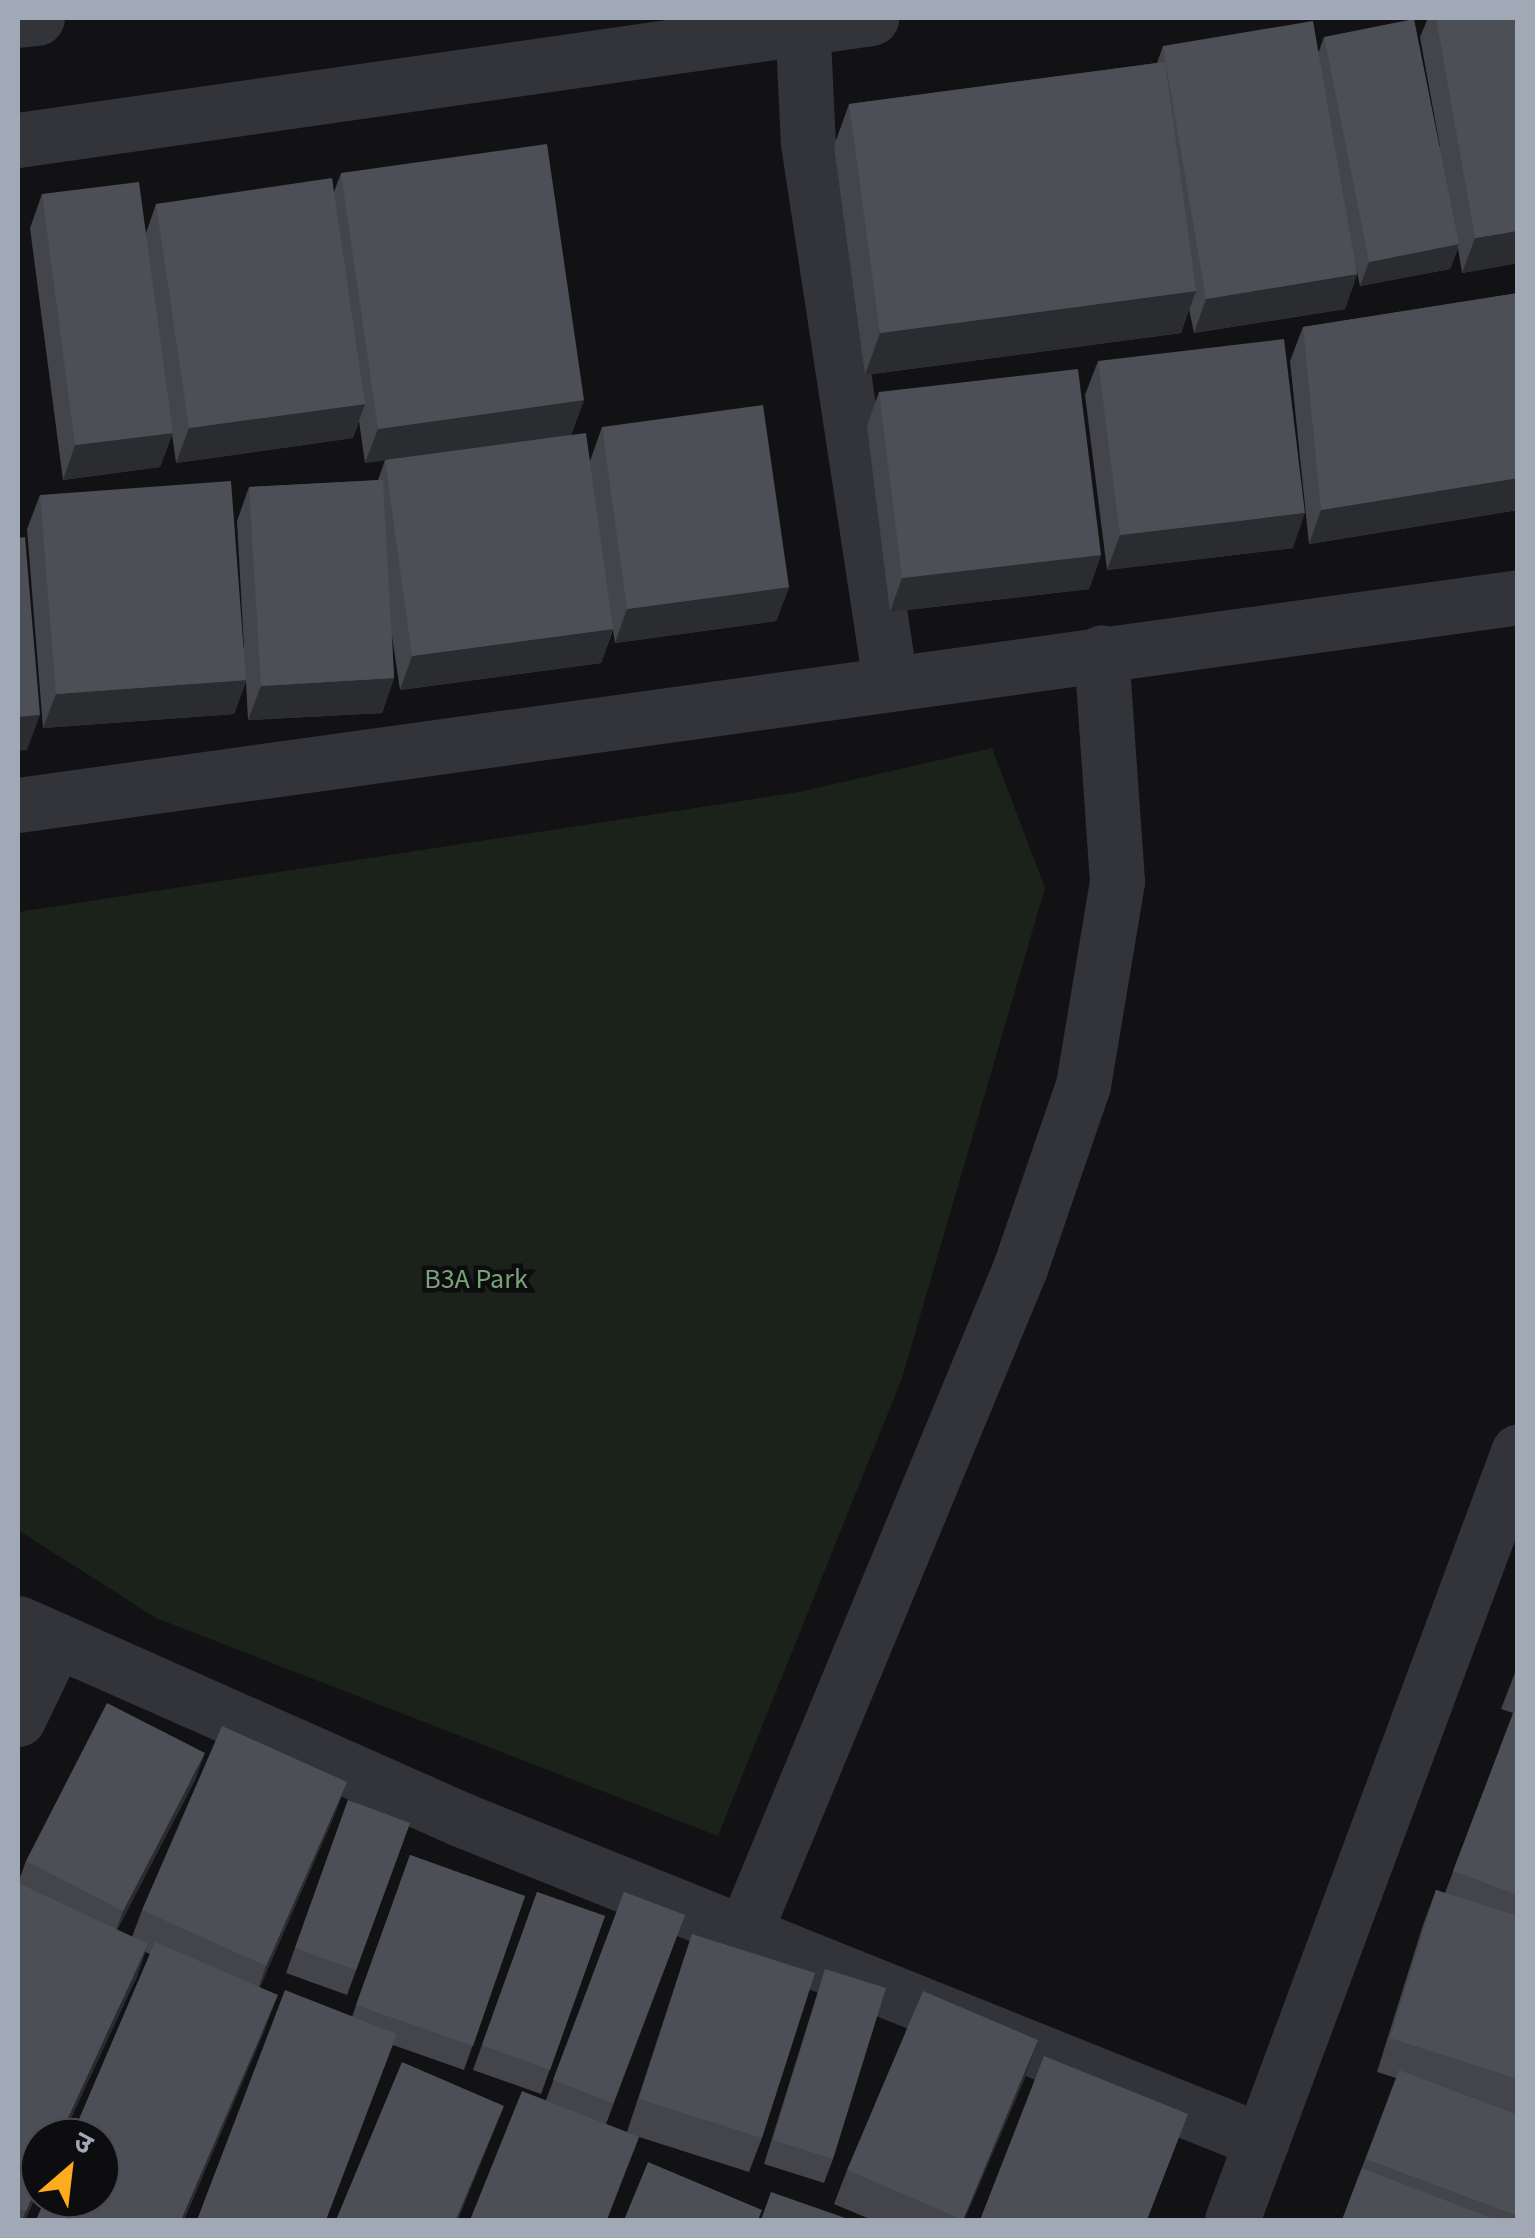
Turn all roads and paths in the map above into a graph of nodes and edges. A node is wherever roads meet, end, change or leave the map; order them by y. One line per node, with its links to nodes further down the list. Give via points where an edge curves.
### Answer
1 (37, 18): 3 (street)
2 (871, 18): 4 (street)
3 (18, 20)
4 (802, 22): 5 (street); 8 (street, via 808,143)
5 (18, 140)
6 (1518, 597): 7 (street)
7 (1101, 654): 8 (street); 13 (street, via 1117,881 1082,1085 1020,1268)
8 (890, 682): 9 (street)
9 (18, 804)
10 (1518, 1452): 14 (street)
11 (36, 1632): 12 (street); 13 (street, via 460,1819)
12 (18, 1719)
13 (744, 1933): 14 (street)
14 (1262, 2141): 15 (street)
15 (1232, 2220)

